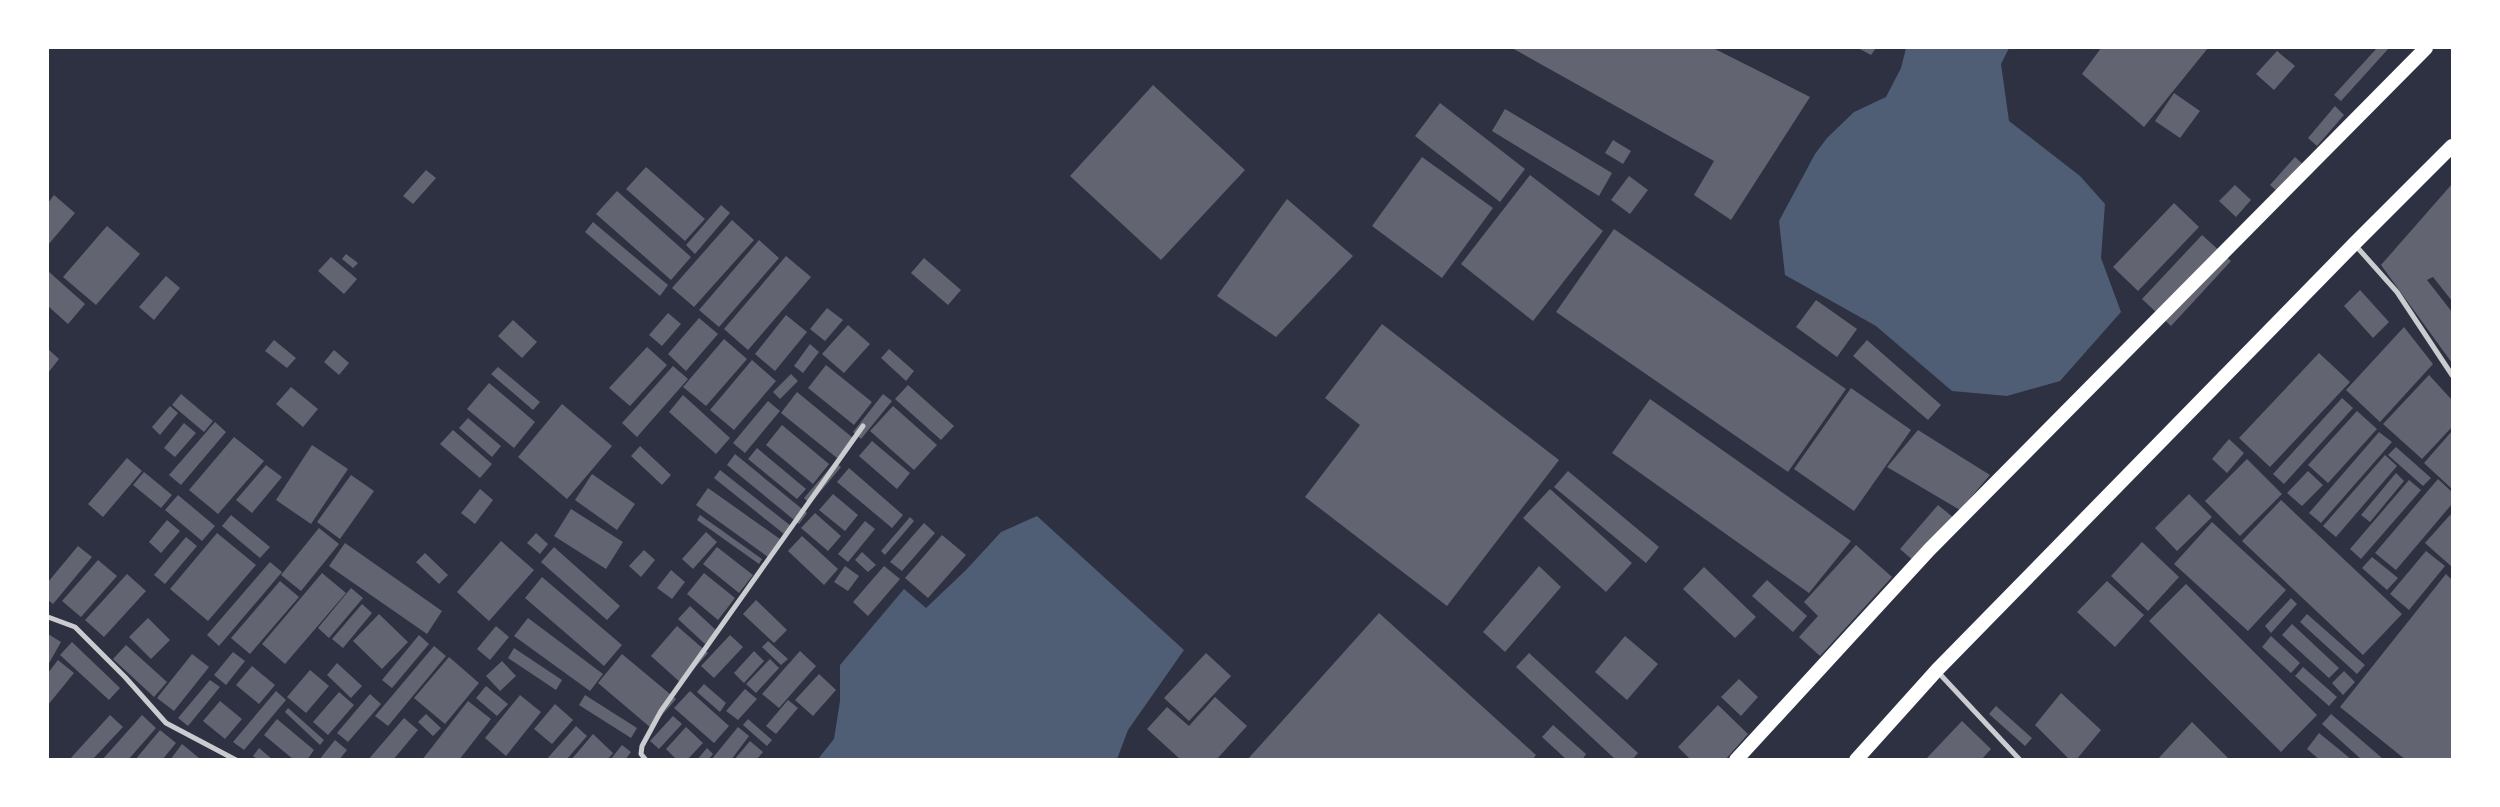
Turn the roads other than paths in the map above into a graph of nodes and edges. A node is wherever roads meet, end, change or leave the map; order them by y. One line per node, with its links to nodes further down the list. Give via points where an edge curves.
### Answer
1 (2426, 48): 10 (highway, via 1929,550)
2 (2452, 146): 3 (highway)
3 (2354, 244): 4 (street, via 2397,292); 7 (highway)
4 (2452, 375)
5 (863, 426): 9 (street, via 661,712 642,746 641,754)
6 (48, 617): 8 (street, via 75,628 166,723)
7 (1937, 670): 11 (highway); 12 (street)
8 (236, 760)
9 (646, 760)
10 (1736, 760)
11 (1856, 760)
12 (2020, 760)

